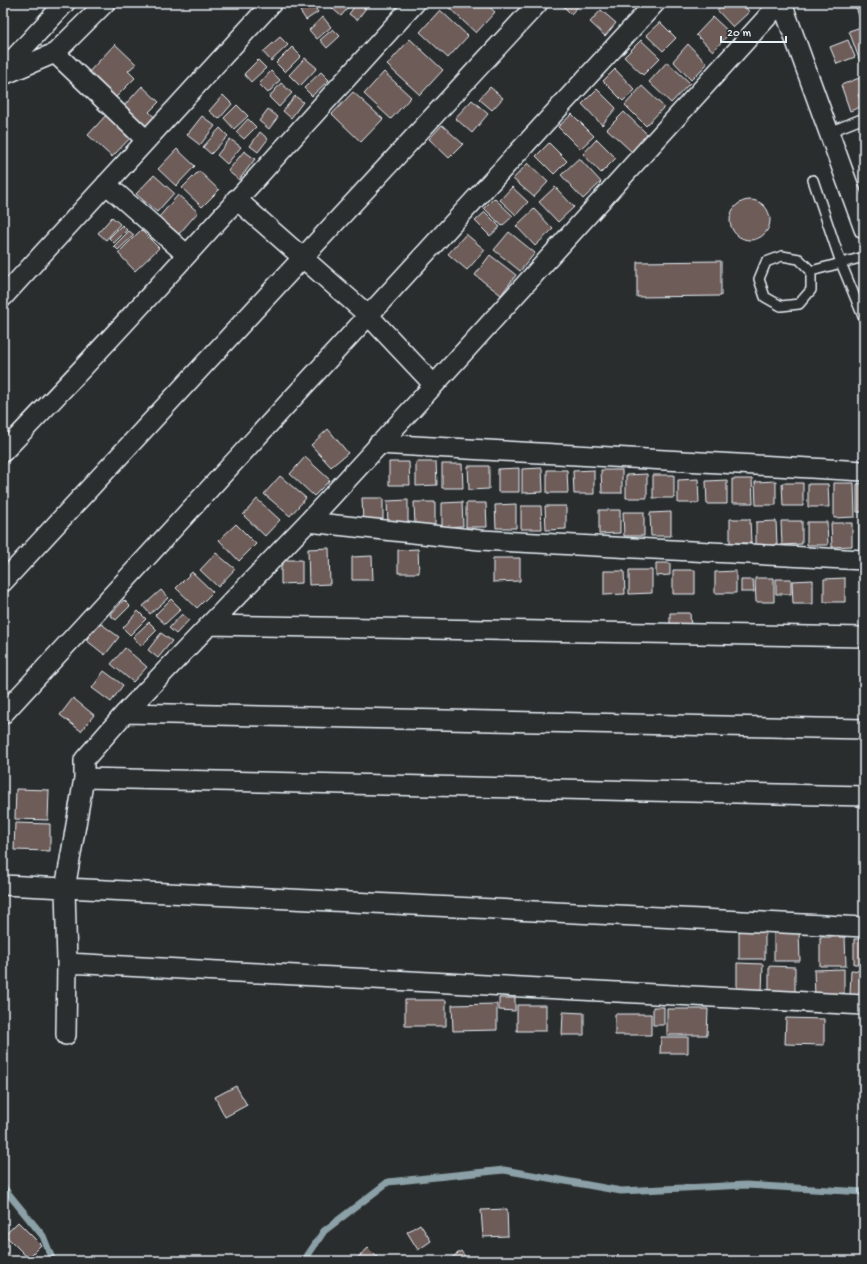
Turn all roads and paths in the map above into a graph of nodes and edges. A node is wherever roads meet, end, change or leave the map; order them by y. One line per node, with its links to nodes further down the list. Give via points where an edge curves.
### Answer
1 (66, 3): 9 (street)
2 (105, 3): 8 (street)
3 (272, 3): 13 (street)
4 (415, 3): 16 (street)
5 (538, 3): 20 (street)
6 (656, 3): 24 (street)
7 (781, 3): 12 (street); 26 (street)
8 (55, 53): 10 (street); 13 (street)
9 (3, 70)
10 (3, 75)
11 (864, 118): 12 (lane)
12 (829, 132): 17 (street)
13 (146, 140): 15 (street)
14 (813, 180): 21 (lane)
15 (106, 184): 18 (street); 23 (street)
16 (236, 199): 18 (street); 20 (street)
17 (864, 228)
18 (187, 255): 28 (street)
19 (864, 257): 21 (lane)
20 (301, 258): 24 (street); 32 (street)
21 (841, 263): 22 (lane); 25 (lane)
22 (811, 271): 22 (lane, via 799,260 782,256 766,262 759,279 765,297 781,306 799,304 811,290)
23 (3, 298)
24 (369, 316): 26 (street); 36 (street)
25 (864, 319)
26 (434, 385): 27 (street)
27 (378, 444): 29 (street); 30 (street)
28 (3, 452)
29 (864, 471)
30 (308, 522): 31 (street, via 480,540); 33 (street)
31 (864, 560)
32 (3, 582)
33 (210, 625): 34 (street); 35 (street)
34 (864, 637)
35 (124, 713): 37 (street); 38 (street, via 84,760)
36 (3, 714)
37 (864, 729)
38 (84, 778): 39 (street); 41 (street)
39 (864, 796)
40 (3, 885): 41 (street)
41 (65, 888): 42 (street); 43 (street)
42 (864, 927)
43 (67, 963): 44 (street); 45 (street)
44 (864, 1004)
45 (66, 1035)

